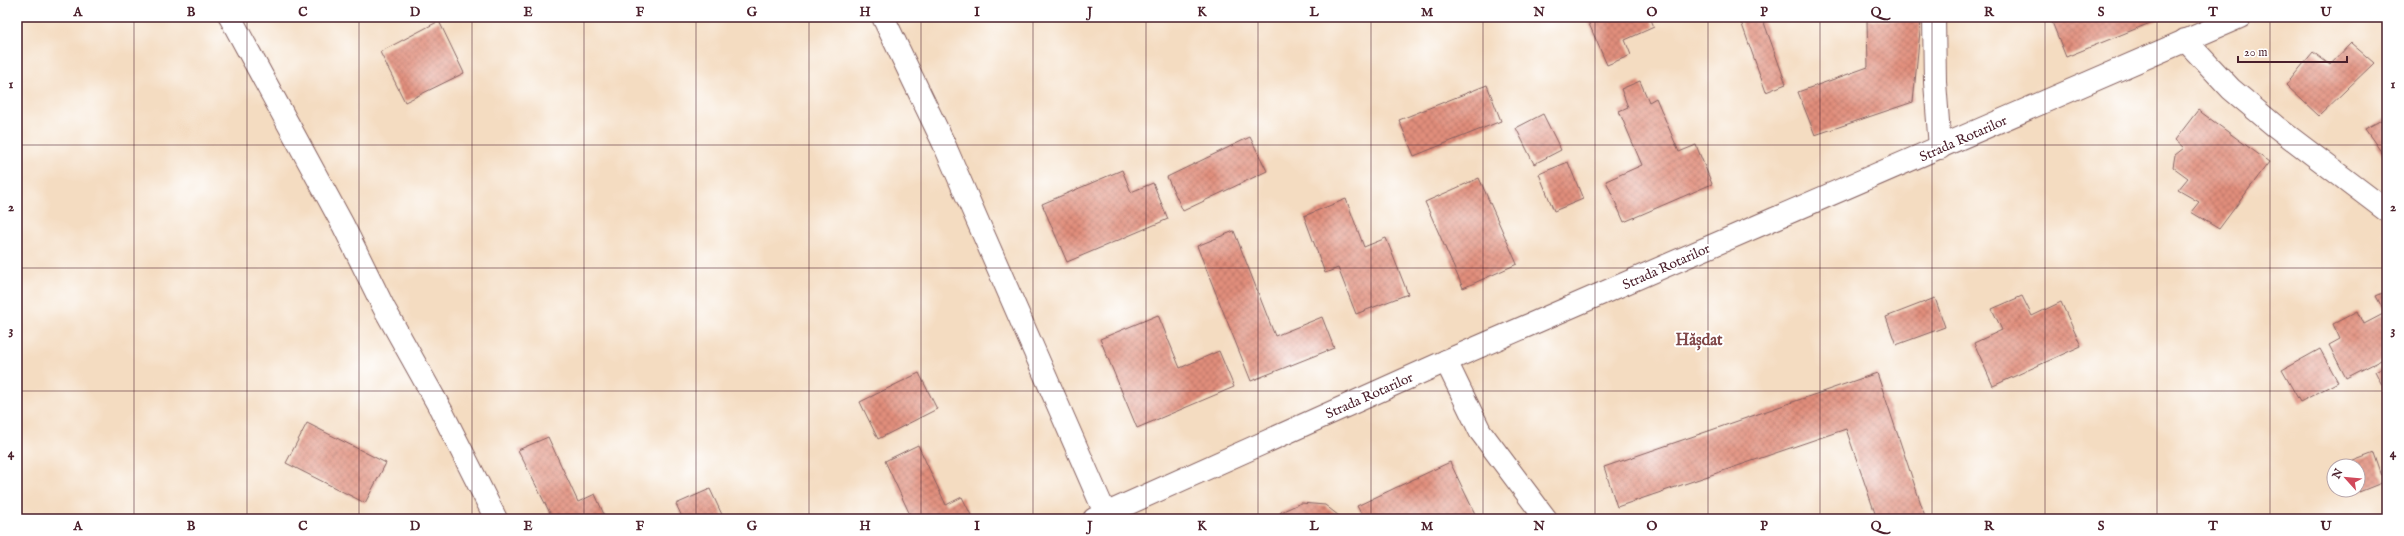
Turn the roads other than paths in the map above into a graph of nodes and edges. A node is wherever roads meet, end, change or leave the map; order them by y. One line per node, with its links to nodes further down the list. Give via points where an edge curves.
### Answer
1 (230, 17): 10 (street, via 343,225)
2 (883, 17): 9 (street, via 950,158)
3 (1934, 17): 6 (street)
4 (2240, 17): 5 (street, Strada Rotarilor)
5 (2185, 40): 6 (street, Strada Rotarilor); 7 (street, via 2231,89 2275,126)
6 (1940, 148): 8 (street, Strada Rotarilor)
7 (2387, 211)
8 (1446, 361): 9 (street, Strada Rotarilor); 11 (street, via 1480,431)
9 (1100, 516)
10 (496, 519)
11 (1546, 519)

